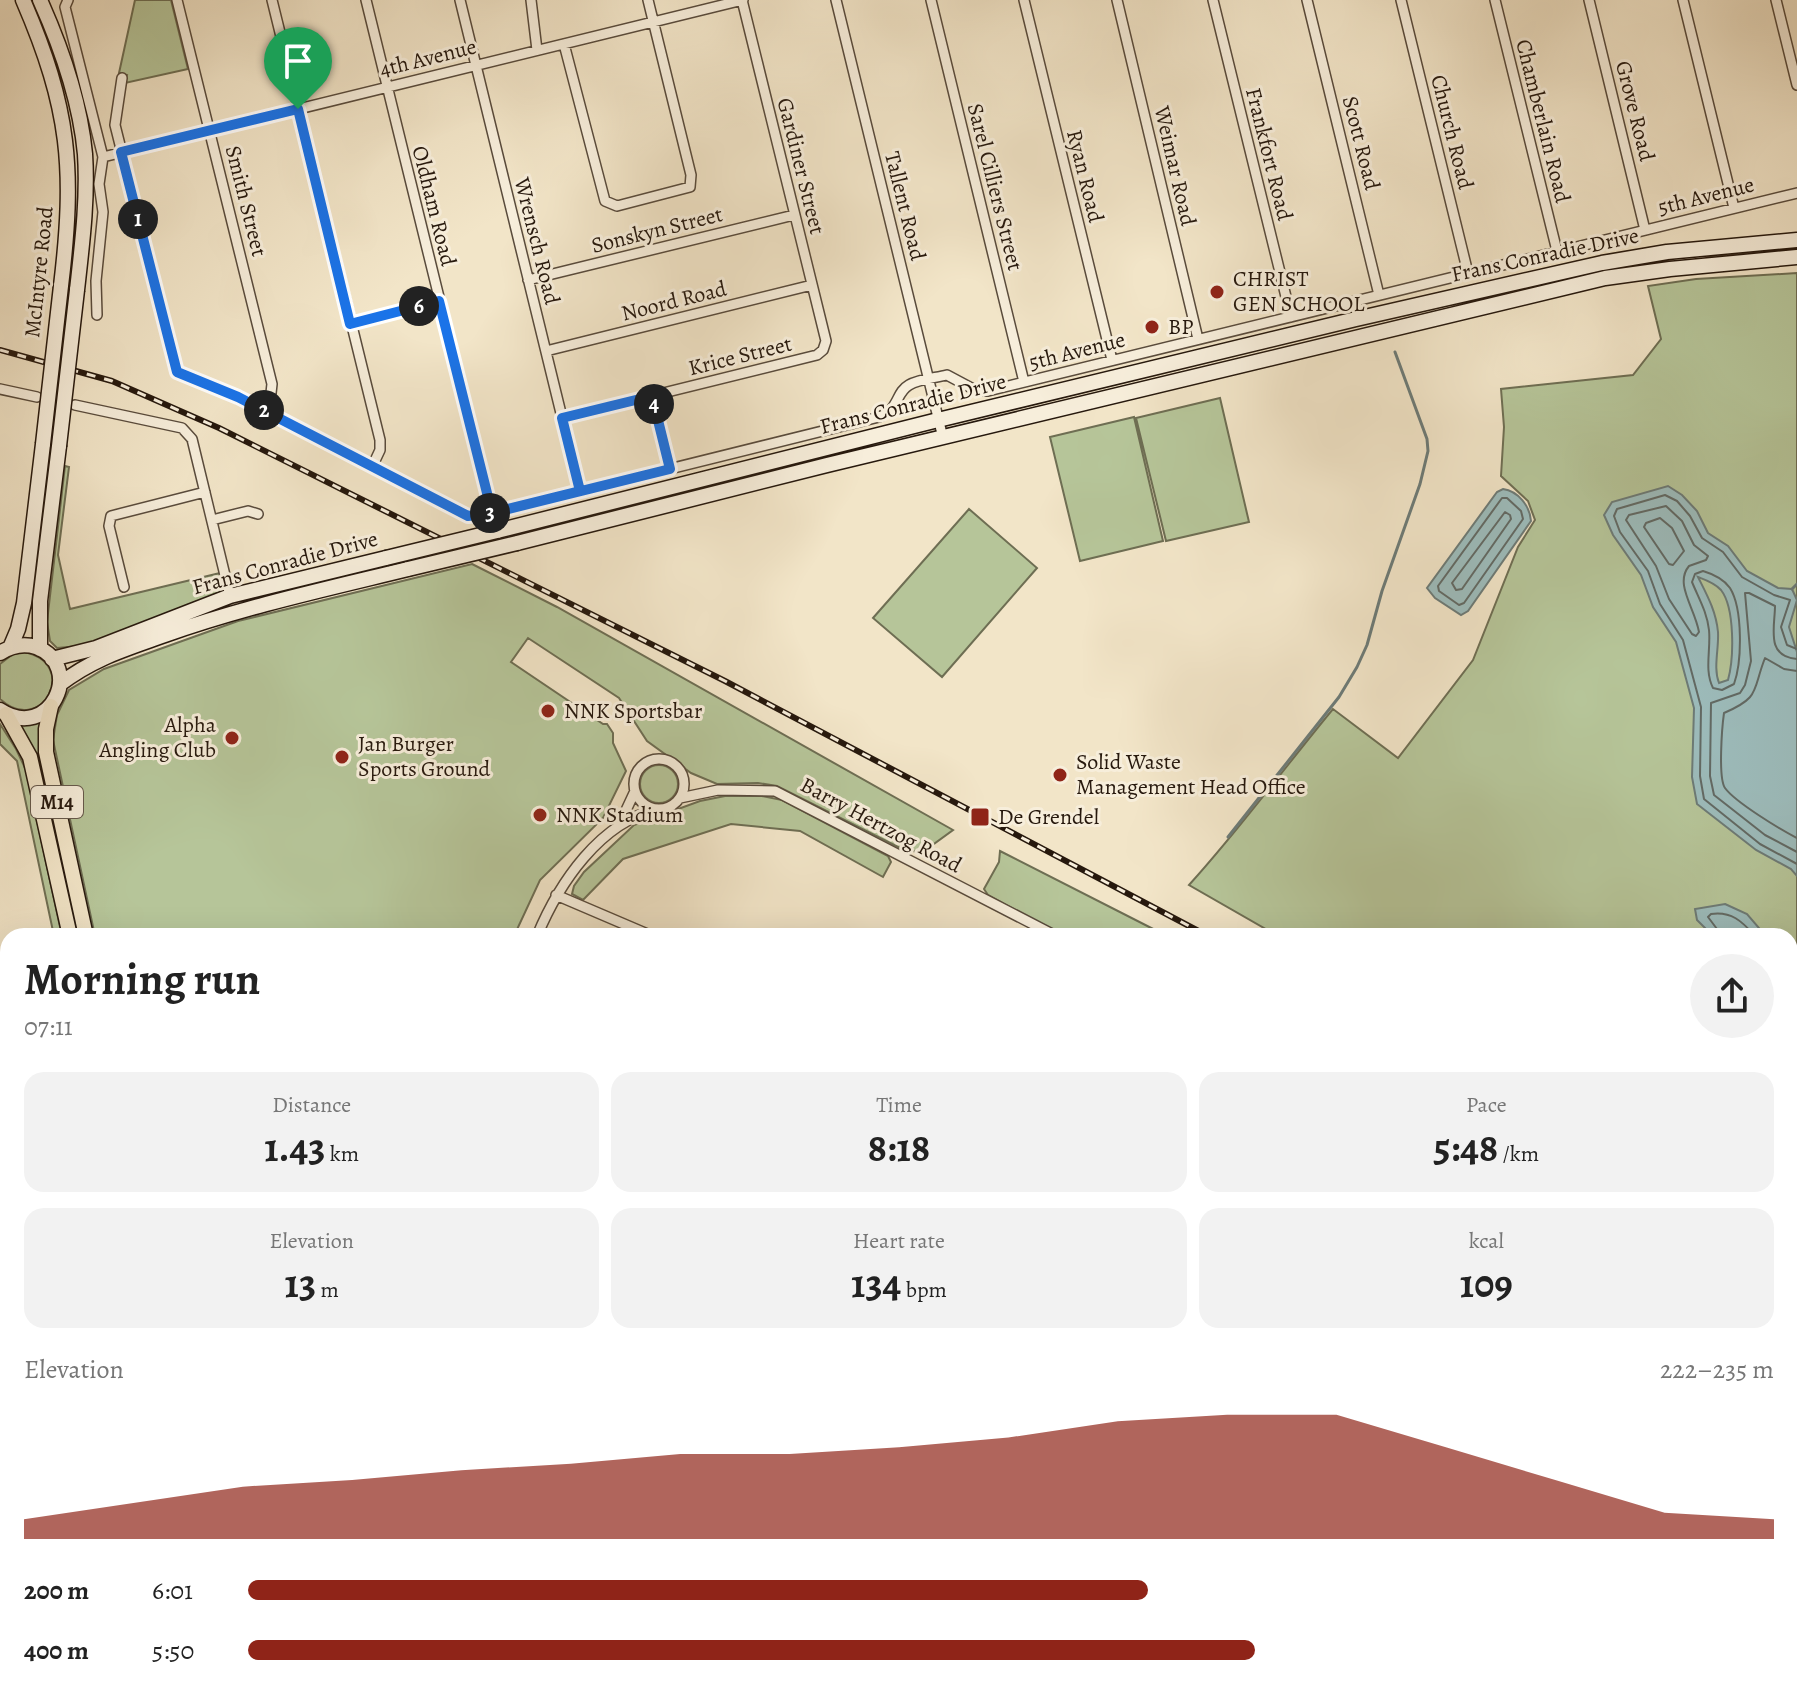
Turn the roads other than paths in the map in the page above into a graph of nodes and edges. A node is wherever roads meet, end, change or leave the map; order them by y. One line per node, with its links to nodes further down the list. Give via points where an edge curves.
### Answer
1 (23, 0): 72 (main road, McIntyre Road, bridge, via 48,60 67,142 69,193 22,619)
2 (40, 0): 71 (main road, McIntyre Road, bridge, via 69,73 85,152 86,199 40,601)
3 (68, 0): 32 (street, via 65,7)
4 (177, 0): 30 (street, Smith Street)
5 (272, 0): 29 (street)
6 (366, 0): 28 (street, Oldham Road)
7 (460, 0): 25 (street, Wrensch Road)
8 (531, 0): 24 (street)
9 (648, 0): 22 (street)
10 (743, 0): 22 (street, 4th Avenue); 35 (street, Gardiner Street)
11 (836, 0): 52 (street, Tallent Road)
12 (931, 0): 53 (street, Sarel Cilliers Street)
13 (1024, 0): 51 (street, Ryan Road)
14 (1117, 0): 48 (street, Weimar Road)
15 (1213, 0): 46 (street, Frankfort Road)
16 (1307, 0): 43 (street, Scott Road)
17 (1401, 0): 40 (street, Church Road)
18 (1495, 0): 38 (street, Chamberlain Road)
19 (1589, 0): 36 (street, Grove Road)
20 (1683, 0): 34 (street)
21 (1776, 0): 27 (street)
22 (653, 22): 23 (street, 4th Avenue); 23 (street, via 692,183 623,205 607,204 598,180)
23 (564, 44): 24 (street, 4th Avenue)
24 (537, 50): 25 (street, 4th Avenue)
25 (476, 65): 28 (street, 4th Avenue); 41 (street, Wrensch Road)
26 (122, 78): 31 (street, via 114,120)
27 (1797, 85)
28 (387, 87): 29 (street, 4th Avenue); 44 (street, Oldham Road)
29 (298, 109): 30 (street, 4th Avenue); 47 (street)
30 (210, 130): 31 (street, 4th Avenue); 58 (street, Smith Street, via 272,384)
31 (121, 152): 32 (street, 4th Avenue); 58 (street, via 175,369)
32 (103, 157): 45 (street)
33 (1797, 193): 34 (street, 5th Avenue)
34 (1734, 208): 36 (street, 5th Avenue)
35 (794, 215): 41 (street, Sonskyn Street); 42 (street, Gardiner Street)
36 (1645, 230): 38 (street, 5th Avenue)
37 (1797, 240): 60 (main road, Frans Conradie Drive, via 1602,263)
38 (1557, 251): 40 (street, 5th Avenue)
39 (1797, 257): 61 (main road, Frans Conradie Drive, via 1605,278)
40 (1468, 273): 43 (street, 5th Avenue)
41 (528, 280): 50 (street, Wrensch Road)
42 (812, 285): 49 (street, Gardiner Street); 50 (street, Noord Road)
43 (1379, 295): 46 (street, 5th Avenue)
44 (439, 301): 47 (street); 66 (street, Oldham Road)
45 (97, 315)
46 (1291, 317): 48 (street, 5th Avenue)
47 (350, 324): 62 (street, via 380,440)
48 (1198, 339): 51 (street, 5th Avenue)
49 (826, 341): 55 (street, Krice Street, via 817,355)
50 (546, 351): 59 (street, Wrensch Road)
51 (1112, 360): 53 (street, 5th Avenue)
52 (929, 380): 53 (street, 5th Avenue, via 952,376 982,391); 60 (street, Tallent Road); 63 (street, via 907,386 893,409 879,417)
53 (1024, 382)
54 (0, 389): 56 (street)
55 (652, 396): 59 (street, Krice Street); 63 (street)
56 (37, 397)
57 (75, 405): 65 (street, via 185,430)
58 (262, 409): 62 (street)
59 (562, 418): 64 (street, Wrensch Road)
60 (938, 420): 61 (street, Tallent Road); 70 (main road, Frans Conradie Drive, bridge)
61 (943, 438): 74 (main road, Frans Conradie Drive, bridge, via 210,619 100,658)
62 (372, 467): 66 (street, via 462,514)
63 (670, 469): 64 (street)
64 (580, 491): 66 (street)
65 (205, 492): 68 (street); 69 (street, via 111,516)
66 (492, 513)
67 (258, 514): 68 (street, via 248,511)
68 (212, 520): 70 (street)
69 (124, 587)
70 (230, 596): 73 (main road, Frans Conradie Drive, via 96,648)
71 (40, 649): 72 (main road, via 24,645); 73 (main road)
72 (5, 650)
73 (52, 659): 74 (main road)
74 (60, 684): 75 (main road, M14)
75 (51, 706): 76 (main road, M14, via 30,718); 83 (main road, M14, via 46,752)
76 (3, 712): 82 (main road, M14, via 30,757)
77 (635, 790): 78 (street, via 644,765 665,760 682,775); 79 (street, via 643,803); 80 (street)
78 (680, 798): 79 (street); 86 (street, Barry Hertzog Road, via 730,789 783,794)
79 (658, 809): 80 (street)
80 (617, 827): 81 (street, via 575,867)
81 (556, 895): 84 (street); 85 (street)
82 (68, 928)
83 (84, 928)
84 (541, 928)
85 (633, 928)
86 (1041, 928)

